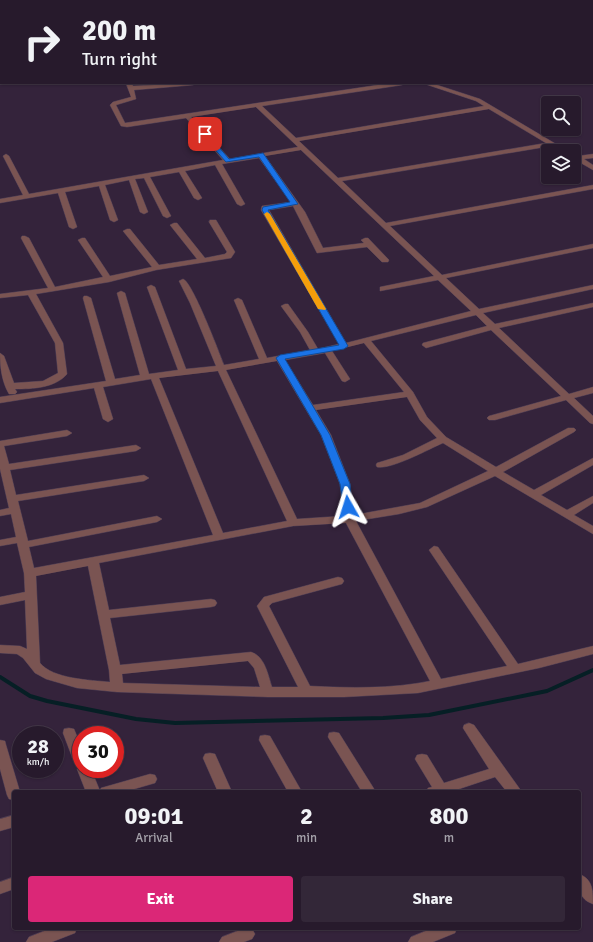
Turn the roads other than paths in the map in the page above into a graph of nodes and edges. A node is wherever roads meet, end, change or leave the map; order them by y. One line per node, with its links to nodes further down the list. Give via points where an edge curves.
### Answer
1 (173, 84): 4 (street)
2 (395, 84): 6 (street)
3 (428, 84): 7 (street, via 466,95)
4 (153, 85): 5 (street)
5 (130, 86): 8 (street, via 134,98 113,105 123,125)
6 (258, 105): 8 (street); 9 (street)
7 (489, 107): 9 (street); 10 (street)
8 (188, 117): 17 (street)
9 (295, 140): 12 (street)
10 (551, 144)
11 (541, 146): 24 (street)
12 (303, 148): 13 (street); 24 (street)
13 (261, 155): 17 (street); 32 (street)
14 (6, 156): 28 (street)
15 (593, 156): 16 (street)
16 (581, 157)
17 (228, 161): 19 (street)
18 (581, 161): 20 (street)
19 (217, 162): 21 (street); 31 (street)
20 (593, 168)
21 (181, 169): 22 (street); 29 (street)
22 (146, 175): 23 (street); 34 (street)
23 (131, 178): 25 (street); 33 (street)
24 (338, 180): 38 (street)
25 (101, 183): 27 (street); 35 (street)
26 (593, 187): 38 (street)
27 (61, 191): 28 (street); 39 (street)
28 (27, 196): 30 (street)
29 (198, 198)
30 (0, 201)
31 (241, 204)
32 (294, 204): 45 (street, via 301,212 320,251 367,242); 65 (street, via 269,207 265,210)
33 (144, 212)
34 (167, 216)
35 (114, 220)
36 (213, 222): 44 (street, via 231,252 228,256)
37 (174, 225): 44 (street)
38 (386, 225): 47 (street)
39 (73, 226)
40 (127, 231): 46 (street)
41 (26, 238): 53 (street)
42 (82, 240): 48 (street)
43 (593, 246): 47 (street)
44 (202, 260): 46 (street)
45 (385, 260)
46 (157, 268): 48 (street)
47 (441, 277): 52 (street); 61 (street)
48 (109, 280): 53 (street)
49 (183, 281): 71 (street)
50 (151, 287): 72 (street)
51 (593, 287): 61 (street)
52 (383, 289)
53 (53, 290): 54 (street)
54 (30, 293): 56 (street); 77 (street, via 59,343 63,374 46,384)
55 (120, 293): 73 (street)
56 (0, 296)
57 (87, 298): 75 (street)
58 (238, 300): 70 (street)
59 (593, 305): 62 (street)
60 (285, 306): 67 (street)
61 (478, 312): 62 (street); 63 (street)
62 (494, 327): 64 (street); 80 (street)
63 (365, 340): 65 (street); 79 (street)
64 (426, 345)
65 (344, 346): 66 (street)
66 (327, 350): 67 (street); 74 (street)
67 (315, 351): 69 (street)
68 (0, 356): 77 (street)
69 (280, 358): 70 (street); 83 (street)
70 (264, 361): 71 (street)
71 (221, 368): 72 (street); 106 (street)
72 (183, 372): 73 (street)
73 (149, 377): 75 (street); 108 (street)
74 (345, 379)
75 (111, 383): 76 (street)
76 (98, 385): 81 (street); 85 (street)
77 (10, 386): 81 (street)
78 (593, 390): 80 (street)
79 (410, 394): 83 (street); 89 (street, via 424,418)
80 (567, 396): 84 (street); 86 (street)
81 (13, 398): 82 (street)
82 (0, 400)
83 (309, 408): 104 (street, via 326,435 345,484)
84 (492, 418)
85 (108, 419)
86 (593, 421)
87 (571, 430): 96 (street)
88 (67, 433): 90 (street)
89 (443, 438): 94 (street, via 406,457); 96 (street)
90 (0, 444)
91 (0, 448): 95 (street)
92 (136, 448): 95 (street)
93 (593, 461): 98 (street)
94 (381, 466)
95 (5, 468): 99 (street)
96 (495, 472): 98 (street); 104 (street, via 423,505)
97 (144, 478): 99 (street)
98 (535, 494): 103 (street)
99 (11, 499): 101 (street)
100 (593, 499): 103 (street)
101 (16, 510): 102 (street); 109 (street)
102 (0, 513)
103 (568, 514): 107 (street)
104 (349, 519): 106 (street); 124 (street)
105 (157, 520): 109 (street)
106 (293, 523): 108 (street)
107 (593, 531)
108 (219, 537): 112 (street)
109 (23, 542): 110 (street); 113 (street)
110 (0, 543)
111 (434, 550): 122 (street)
112 (93, 561): 113 (street); 118 (street)
113 (30, 573): 115 (street)
114 (338, 581): 126 (street, via 268,600 263,606)
115 (31, 595): 116 (street); 121 (street)
116 (0, 601)
117 (211, 603): 118 (street)
118 (104, 615): 123 (street)
119 (0, 649): 121 (street, via 20,650)
120 (593, 650): 122 (street)
121 (34, 664): 125 (street, via 50,676 77,683)
122 (515, 669): 124 (street)
123 (115, 670): 125 (street); 127 (street, via 251,656 258,662)
124 (438, 684): 126 (street, via 372,692)
125 (117, 687): 127 (street)
126 (306, 691): 127 (street)
127 (268, 692)
128 (469, 728): 136 (street)
129 (70, 733): 131 (street)
130 (334, 737): 144 (street)
131 (72, 738)
132 (265, 740): 143 (street)
133 (0, 745): 139 (street)
134 (210, 758): 142 (street)
135 (422, 760): 145 (street)
136 (498, 771): 146 (street); 147 (street)
137 (87, 778): 140 (street)
138 (150, 779): 141 (street)
139 (12, 790)
140 (91, 790)
141 (113, 790)
142 (223, 790)
143 (294, 790)
144 (368, 790)
145 (437, 790)
146 (440, 790)
147 (513, 790)
148 (12, 821): 149 (street)
149 (0, 825)
150 (581, 883): 153 (street)
151 (12, 884): 152 (street)
152 (0, 888)
153 (593, 898)
154 (65, 930): 157 (street)
155 (445, 930): 159 (street)
156 (247, 934): 158 (street)
157 (34, 942)
158 (227, 942)
159 (416, 942)

